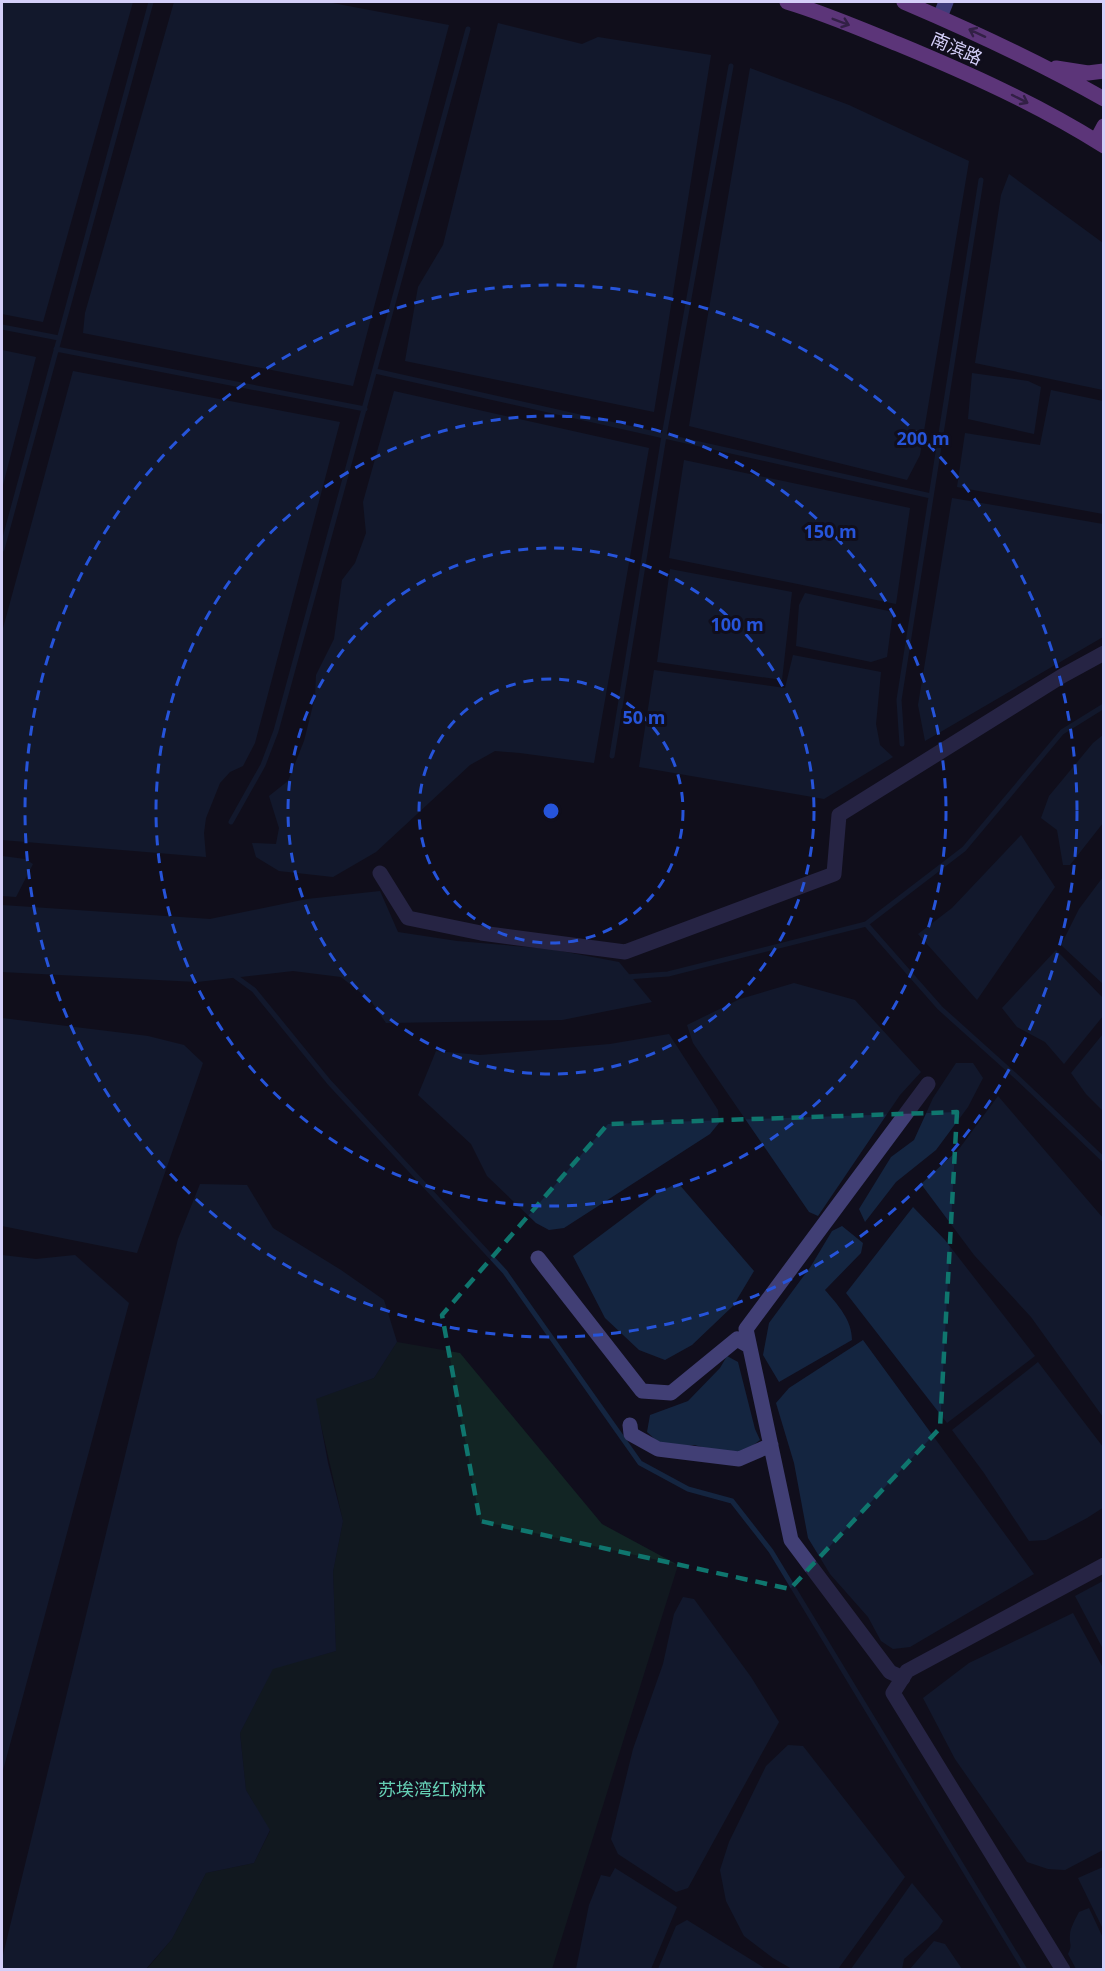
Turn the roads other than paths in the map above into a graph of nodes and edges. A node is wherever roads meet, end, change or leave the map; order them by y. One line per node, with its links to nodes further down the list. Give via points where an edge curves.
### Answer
1 (786, 2): 9 (main road, 南滨路, one-way to 9, via 941,61)
2 (904, 2): 4 (main road, 南滨路)
3 (946, 2): 4 (street)
4 (940, 17): 5 (main road, 南滨路, one-way to 4)
5 (1046, 66): 6 (main road, via 1088,73); 7 (main road, 南滨路)
6 (1104, 71)
7 (1104, 99)
8 (1104, 126): 9 (main road)
9 (1100, 143)
10 (1104, 653): 11 (street, via 839,815 834,874 625,952 481,933 408,918)
11 (380, 873)
12 (928, 1084): 14 (street, via 746,1329)
13 (538, 1258): 14 (street, via 642,1391 671,1393 737,1339)
14 (749, 1346): 16 (street)
15 (630, 1425): 16 (street, via 631,1434 658,1449 739,1459)
16 (771, 1445): 18 (street, via 791,1540 890,1672)
17 (1104, 1565): 18 (street, via 907,1671)
18 (903, 1678): 19 (street, via 893,1693)
19 (1063, 1970)

